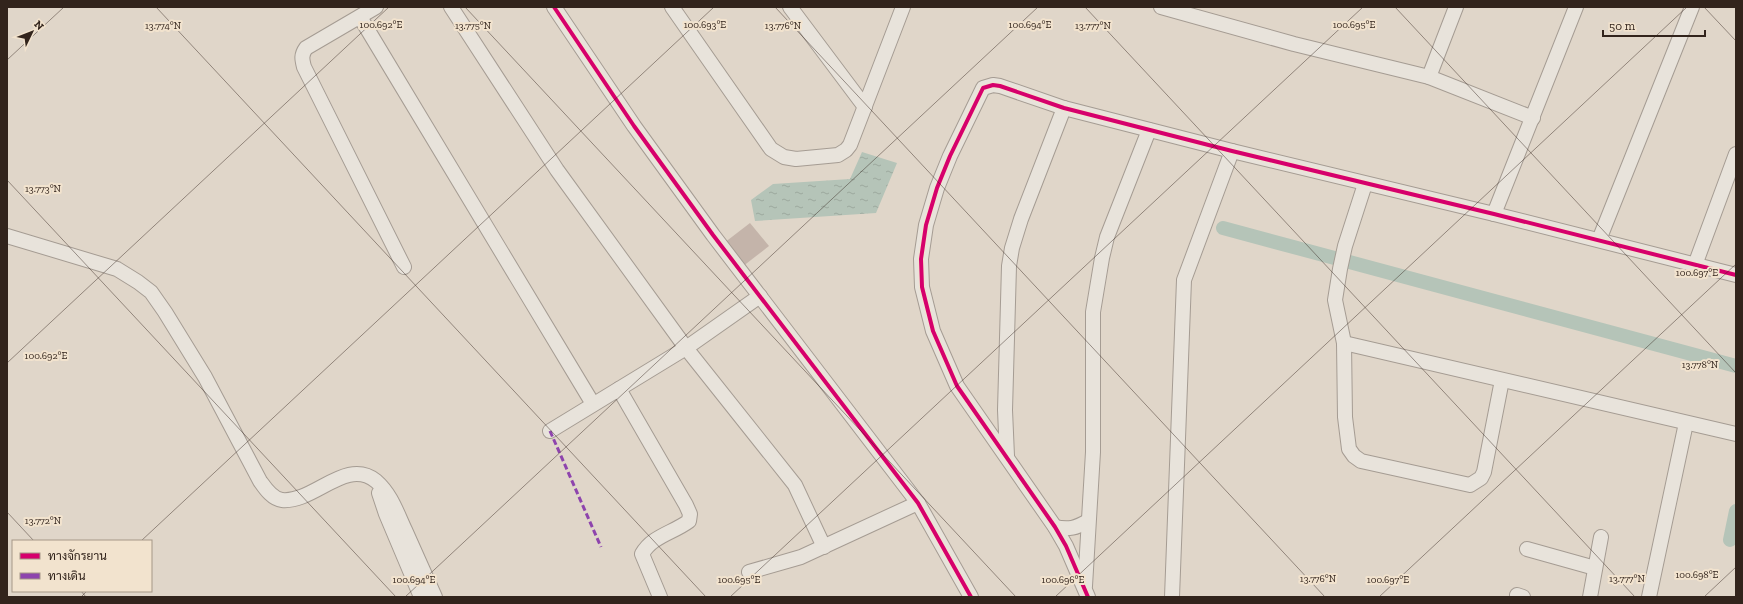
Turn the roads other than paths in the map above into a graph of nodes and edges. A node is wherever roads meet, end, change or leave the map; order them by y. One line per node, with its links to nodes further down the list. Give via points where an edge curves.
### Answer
1 (376, 7): 11 (street)
2 (451, 7): 28 (street, via 557,170)
3 (554, 7): 26 (street, via 634,126)
4 (672, 7): 13 (street, via 771,149 779,155 796,159 842,153 850,145)
5 (790, 7): 13 (street)
6 (903, 7): 13 (street)
7 (1161, 7): 12 (street, via 1294,44)
8 (1456, 7): 12 (street)
9 (1576, 7): 15 (street)
10 (1692, 7): 22 (street)
11 (360, 17): 24 (street, via 306,48 302,59); 31 (street)
12 (1429, 77): 15 (street)
13 (865, 107)
14 (1064, 108): 16 (street); 35 (street, via 1021,219 1009,266 1005,410); 35 (street, via 1000,86 982,88 950,156 926,225 921,259 922,287 933,331 957,386)
15 (1533, 118): 20 (street)
16 (1149, 130): 17 (street); 37 (street, via 1108,237 1093,312 1093,452)
17 (1232, 151): 19 (street); 50 (street, via 1184,280)
18 (1736, 154): 23 (street)
19 (1365, 184): 20 (street); 27 (street, via 1345,246 1335,300)
20 (1494, 214): 22 (street)
21 (7, 236): 44 (street, via 117,269 151,292 205,377 260,481 269,492 282,500 302,496 345,476 356,474 376,481 390,497)
22 (1599, 240): 23 (street)
23 (1695, 265): 25 (street)
24 (404, 267)
25 (1736, 275)
26 (760, 296): 28 (street); 36 (street)
27 (1344, 343): 29 (street); 29 (street, via 1344,417 1349,449 1361,461 1470,485 1475,483 1484,472)
28 (686, 348): 30 (street); 40 (street, via 795,485)
29 (1502, 380): 32 (street)
30 (619, 389): 31 (street); 48 (street, via 690,514 689,521 653,540 642,554)
31 (593, 404): 33 (street)
32 (1686, 422): 34 (street); 52 (street)
33 (550, 431)
34 (1736, 434)
35 (1007, 456): 38 (street)
36 (918, 504): 40 (street); 49 (street)
37 (1088, 521): 38 (street, via 1067,530); 45 (street)
38 (1055, 527): 45 (street, via 1066,546)
39 (1601, 537): 42 (street)
40 (824, 547): 43 (street, via 801,557)
41 (1527, 549): 42 (street)
42 (1595, 568): 51 (street)
43 (749, 572)
44 (419, 576): 46 (street); 47 (street)
45 (1086, 594)
46 (421, 597)
47 (435, 597)
48 (660, 597)
49 (971, 597)
50 (1172, 597)
51 (1590, 597)
52 (1649, 597)

